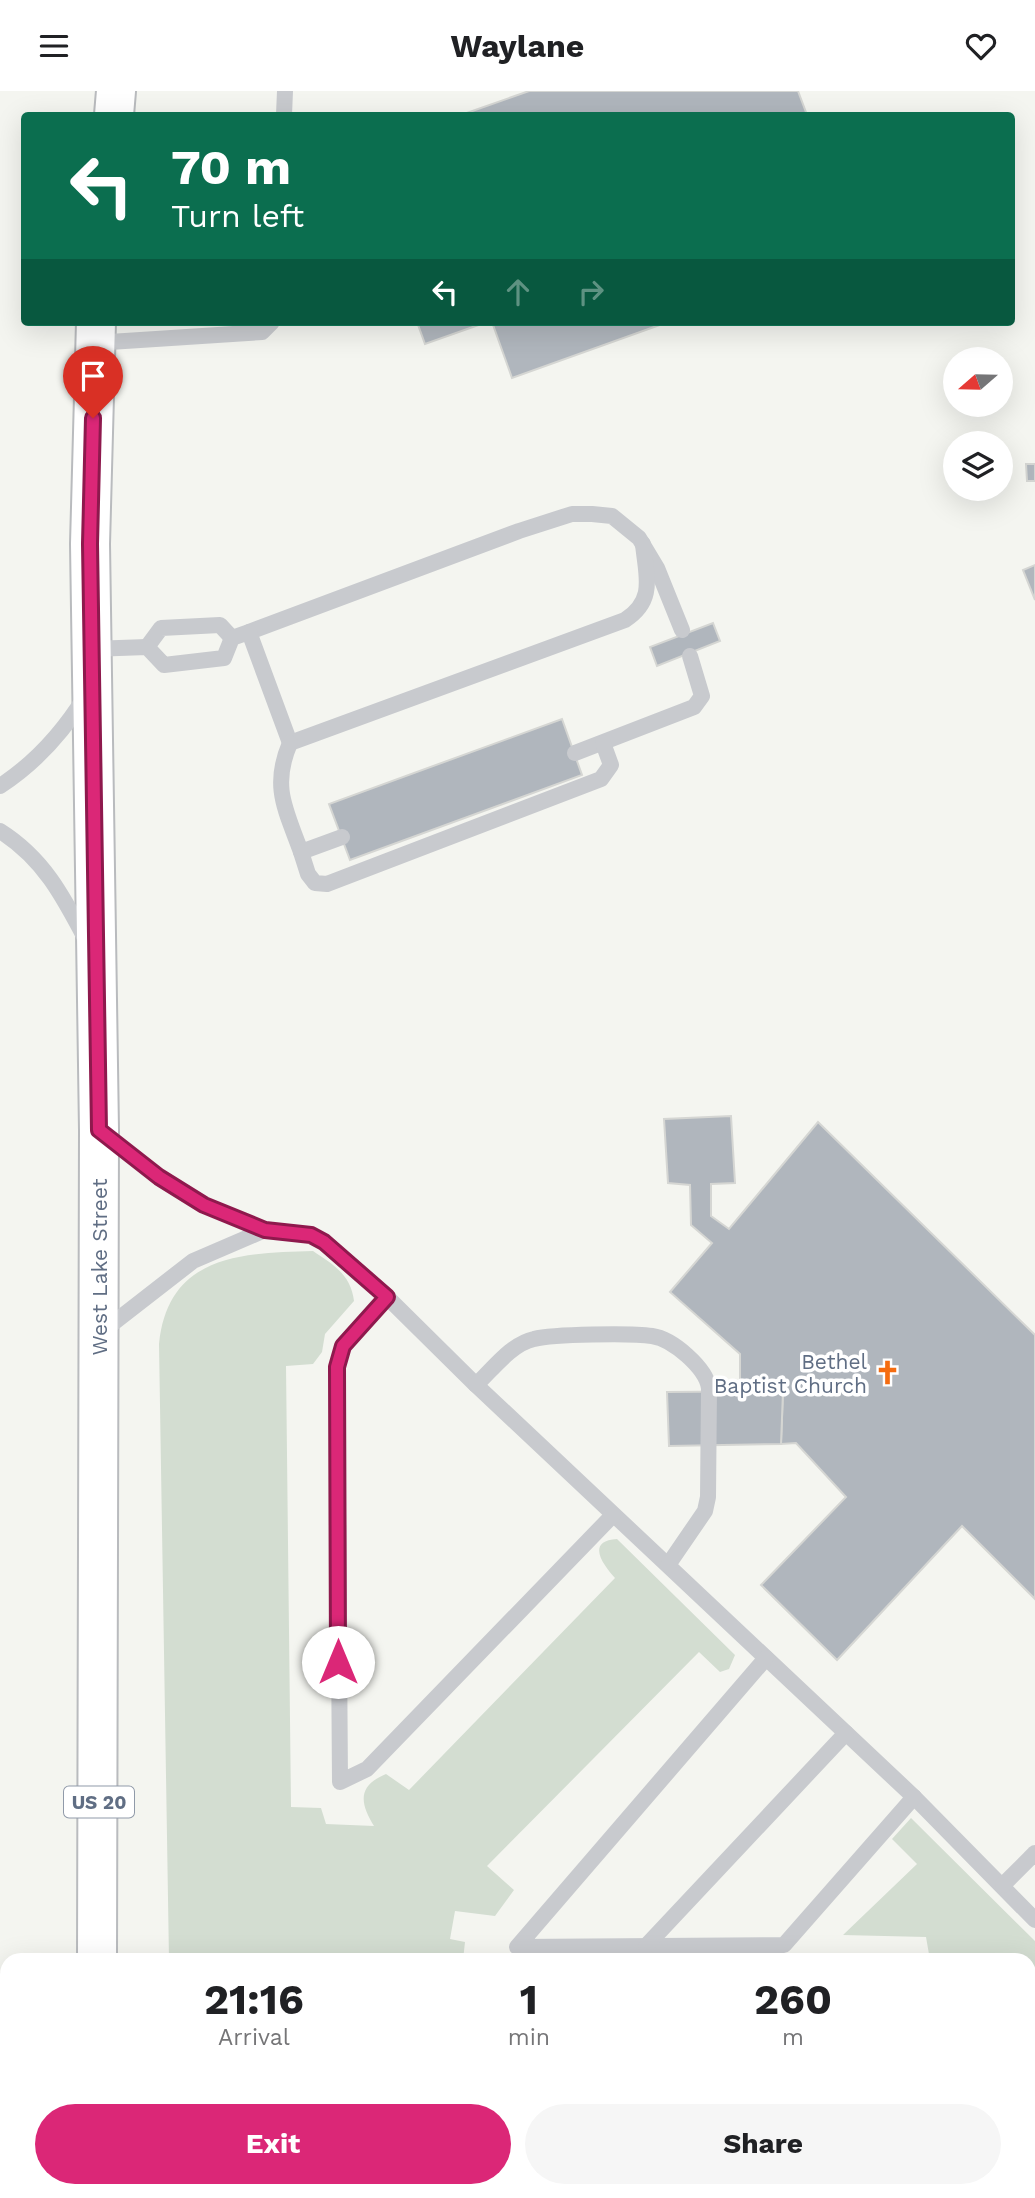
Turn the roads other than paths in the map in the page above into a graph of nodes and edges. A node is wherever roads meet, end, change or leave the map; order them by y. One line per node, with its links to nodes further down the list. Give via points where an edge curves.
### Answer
1 (116, 91): 3 (main road)
2 (285, 91): 4 (lane)
3 (114, 112)
4 (284, 112)
5 (268, 326): 6 (lane, via 262,332)
6 (95, 332): 12 (main road, West Lake Street / US 20)
7 (643, 544): 8 (lane); 9 (lane, via 612,516 572,515 519,530); 15 (lane, via 647,587 642,607 625,619)
8 (682, 630)
9 (249, 632): 10 (lane); 15 (lane)
10 (232, 638): 11 (lane, via 220,625 161,628); 11 (lane, via 223,658 164,665)
11 (147, 647): 12 (lane)
12 (91, 649): 14 (main road, West Lake Street / US 20)
13 (690, 656): 16 (lane, via 702,696 694,707)
14 (92, 686): 18 (lane, via 69,722 18,775); 22 (main road, West Lake Street / US 20)
15 (290, 743): 21 (lane, via 279,784)
16 (603, 743): 17 (lane); 21 (lane, via 611,765 601,779 327,884 315,883)
17 (575, 753)
18 (0, 786)
19 (0, 831): 22 (lane, via 40,863 53,880)
20 (341, 837): 21 (lane)
21 (300, 852)
22 (96, 961): 23 (main road, West Lake Street / US 20)
23 (99, 1130): 24 (lane, via 188,1197); 26 (main road, West Lake Street / US 20)
24 (265, 1230): 25 (lane, via 311,1235 324,1242); 26 (lane, via 193,1261)
25 (387, 1297): 27 (lane); 28 (lane, via 343,1346 337,1367 340,1781 368,1769)
26 (98, 1335): 37 (main road, West Lake Street / US 20)
27 (476, 1385): 28 (lane); 29 (lane, via 520,1345 551,1337 654,1336 703,1372 709,1388 708,1497 705,1511)
28 (613, 1515): 29 (lane)
29 (668, 1565): 30 (lane)
30 (766, 1658): 31 (lane); 36 (lane, via 517,1947)
31 (846, 1733): 32 (lane); 36 (lane)
32 (914, 1797): 34 (lane); 36 (lane, via 784,1945)
33 (1035, 1853): 34 (lane)
34 (1003, 1885): 35 (lane)
35 (1035, 1920)
36 (646, 1946)
37 (97, 1953)

